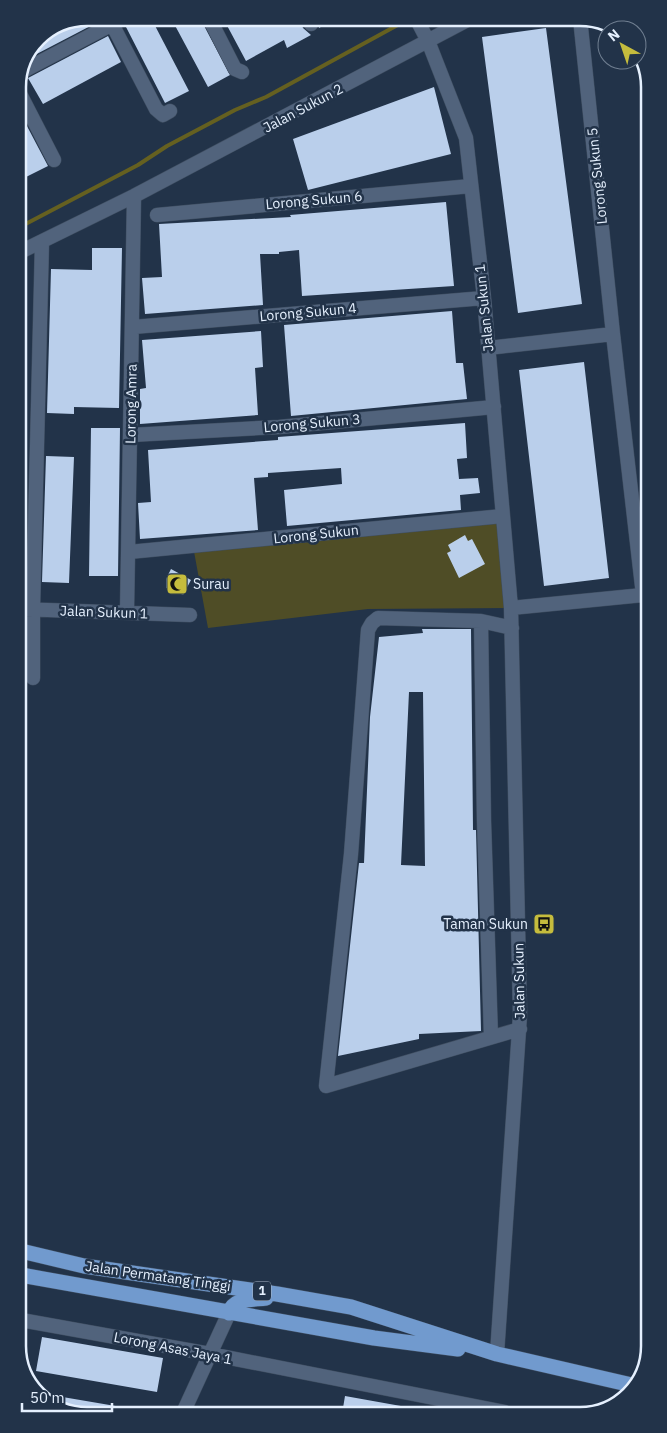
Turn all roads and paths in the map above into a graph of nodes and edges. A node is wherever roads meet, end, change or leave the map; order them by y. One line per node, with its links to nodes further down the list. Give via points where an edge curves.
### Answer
1 (108, 26): 8 (street)
2 (113, 26): 11 (street, via 156,109 163,115)
3 (213, 26): 9 (street, via 235,68)
4 (420, 26): 7 (street, Jalan Sukun 1)
5 (456, 26): 7 (street, Jalan Sukun 2)
6 (581, 26): 20 (street, Lorong Sukun 5)
7 (428, 41): 13 (street, Jalan Sukun 1, via 466,138); 14 (street, Jalan Sukun 2)
8 (30, 67)
9 (242, 72)
10 (26, 106): 12 (street)
11 (170, 111)
12 (54, 160)
13 (471, 186): 15 (street, Lorong Sukun 6); 18 (street, Jalan Sukun 1)
14 (134, 196): 16 (street, Jalan Sukun 2); 19 (street, Lorong Amra)
15 (157, 215)
16 (42, 242): 17 (street, Jalan Sukun 2); 29 (street)
17 (26, 249)
18 (484, 298): 19 (street, Lorong Sukun 4); 21 (street, Jalan Sukun 1)
19 (133, 327): 23 (street, Lorong Amra)
20 (613, 334): 21 (street); 26 (street, Lorong Sukun 5)
21 (488, 348): 22 (street, Jalan Sukun 1)
22 (494, 407): 23 (street, Lorong Sukun 3, via 279,427); 24 (street, Jalan Sukun 1)
23 (131, 435): 25 (street, Lorong Amra)
24 (503, 516): 25 (street, Lorong Sukun); 28 (street, Jalan Sukun 1)
25 (129, 552): 30 (street, Lorong Amra)
26 (641, 578)
27 (641, 595): 28 (street, Lorong Sukun 5)
28 (511, 608): 33 (street, Jalan Sukun)
29 (26, 609): 30 (street, Jalan Sukun 1); 34 (street)
30 (128, 612): 31 (street, Jalan Sukun 1)
31 (190, 615)
32 (481, 621): 33 (street); 36 (street); 36 (street, via 378,618 368,630 351,854 326,1086)
33 (512, 628): 35 (street, Jalan Sukun)
34 (33, 678)
35 (520, 1029): 36 (street); 43 (street, Jalan Sukun)
36 (491, 1037)
37 (26, 1252): 39 (highway, Jalan Permatang Tinggi / 1, via 84,1266)
38 (26, 1276): 40 (highway, Jalan Permatang Tinggi / 1)
39 (277, 1294): 40 (highway, via 237,1302); 43 (highway, Jalan Permatang Tinggi / 1, via 350,1307)
40 (229, 1313): 42 (street); 43 (highway, Jalan Permatang Tinggi / 1, via 374,1338)
41 (26, 1321): 42 (street, Lorong Asas Jaya 1)
42 (210, 1354): 45 (street); 46 (street, Lorong Asas Jaya 1)
43 (497, 1354): 44 (highway, Jalan Permatang Tinggi / 1)
44 (627, 1384)
45 (186, 1407)
46 (479, 1407)

